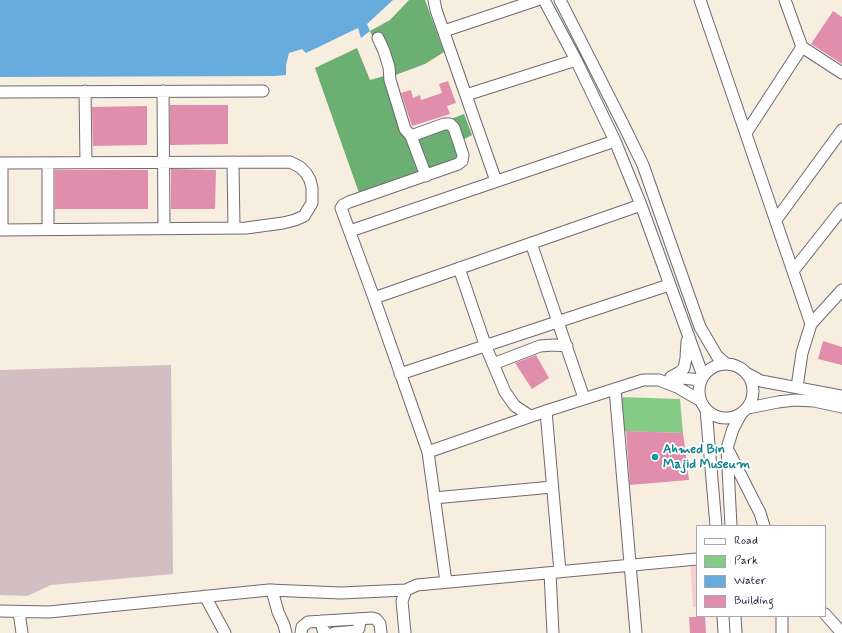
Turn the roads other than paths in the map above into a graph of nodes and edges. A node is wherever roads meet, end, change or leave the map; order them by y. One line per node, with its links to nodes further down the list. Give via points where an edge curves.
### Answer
1 (434, 0): 7 (street)
2 (537, 0): 7 (street)
3 (700, 0): 18 (street)
4 (785, 0): 9 (street)
5 (561, 1): 6 (street); 49 (street, via 642,165 700,327 717,356)
6 (546, 5): 10 (street)
7 (444, 31): 16 (street)
8 (378, 38): 19 (street, via 384,50 405,129)
9 (802, 47): 11 (street); 18 (street)
10 (576, 60): 16 (street); 20 (street)
11 (842, 73)
12 (85, 91): 13 (street); 15 (street); 21 (street)
13 (163, 91): 14 (street); 22 (street)
14 (263, 91)
15 (0, 92)
16 (466, 95): 27 (street)
17 (842, 130): 30 (street)
18 (746, 133): 30 (street)
19 (411, 136): 26 (street); 26 (street, via 444,124 450,124 454,128 463,155 462,161)
20 (615, 141): 27 (street); 28 (street)
21 (86, 162): 22 (street); 25 (street)
22 (164, 162): 23 (street); 31 (street)
23 (233, 162): 32 (street); 32 (street, via 290,162 306,173 312,188 312,203 304,216 283,223)
24 (1, 163): 25 (street); 34 (street)
25 (48, 163): 33 (street)
26 (426, 176): 35 (street, via 343,205)
27 (496, 181): 35 (street)
28 (641, 205): 36 (street); 39 (street)
29 (842, 209): 38 (street)
30 (776, 220): 38 (street)
31 (164, 228): 32 (street); 33 (street)
32 (234, 228)
33 (48, 229): 34 (street)
34 (1, 230)
35 (350, 231): 41 (street)
36 (531, 243): 37 (street); 42 (street)
37 (459, 268): 41 (street); 47 (street)
38 (793, 271): 43 (street)
39 (669, 285): 42 (street); 44 (street)
40 (842, 290): 43 (street)
41 (374, 298): 51 (street)
42 (558, 321): 45 (street); 46 (street)
43 (811, 324): 56 (street, via 802,353)
44 (688, 336): 53 (street, via 684,368); 54 (street)
45 (509, 338): 47 (street); 48 (street)
46 (567, 346): 48 (street, via 540,346); 59 (street)
47 (486, 347): 50 (street); 51 (street)
48 (517, 354): 50 (street)
49 (725, 363): 52 (street, via 734,364); 54 (street, via 711,368)
50 (493, 364): 64 (street, via 511,401)
51 (400, 374): 66 (street)
52 (748, 374): 56 (street, via 761,381); 63 (street, via 753,391 752,400)
53 (671, 377): 54 (street); 55 (street)
54 (702, 378): 60 (street, via 699,394)
55 (659, 380): 57 (street, via 643,380); 60 (street, via 677,387)
56 (797, 387): 58 (street)
57 (615, 389): 59 (street); 73 (street)
58 (842, 396)
59 (584, 398): 62 (street)
60 (703, 405): 63 (street, via 714,415 722,418 732,418); 69 (street)
61 (842, 407): 63 (street, via 795,400)
62 (546, 411): 64 (street); 67 (street)
63 (744, 411): 65 (street, via 733,428)
64 (530, 416): 66 (street)
65 (727, 448): 70 (street); 71 (street)
66 (428, 452): 68 (street)
67 (552, 487): 68 (street); 74 (street)
68 (434, 498): 75 (street)
69 (716, 525)
70 (731, 525)
71 (764, 525)
72 (696, 558): 73 (street)
73 (631, 565): 74 (street); 96 (street)
74 (555, 573): 75 (street); 95 (street)
75 (446, 582): 77 (street, via 417,585)
76 (272, 590): 77 (street, via 341,593); 78 (street); 89 (street)
77 (406, 590): 94 (street, via 402,601)
78 (205, 596): 80 (street, via 49,612); 88 (street)
79 (0, 611): 80 (street)
80 (19, 612): 87 (street)
81 (826, 615): 100 (street)
82 (723, 617): 97 (street)
83 (735, 617): 98 (street)
84 (782, 617): 99 (street)
85 (360, 619): 86 (street); 92 (street, via 357,631); 93 (street, via 376,619 380,624)
86 (321, 621): 90 (street, via 305,623); 91 (street)
87 (22, 633)
88 (225, 633)
89 (286, 633)
90 (301, 633)
91 (326, 633)
92 (334, 633)
93 (381, 633)
94 (405, 633)
95 (554, 633)
96 (636, 633)
97 (724, 633)
98 (736, 633)
99 (782, 633)
100 (842, 633)

